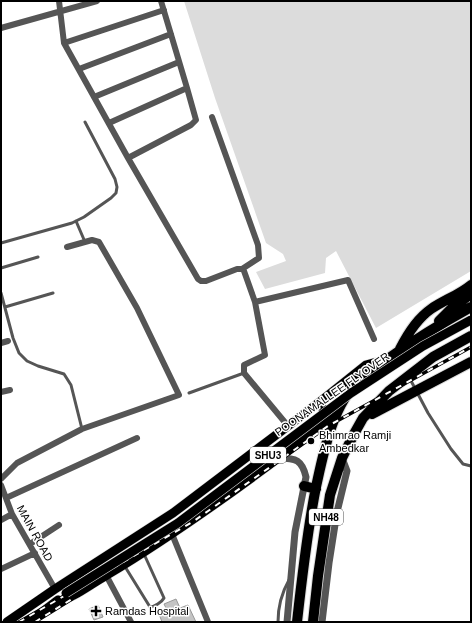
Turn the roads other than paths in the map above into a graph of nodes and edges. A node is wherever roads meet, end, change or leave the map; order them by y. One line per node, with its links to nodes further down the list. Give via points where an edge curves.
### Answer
1 (59, 1): 5 (street)
2 (96, 1): 5 (street)
3 (161, 1): 4 (street)
4 (164, 10): 7 (street); 8 (street)
5 (60, 12): 6 (street); 8 (street)
6 (1, 28)
7 (171, 34): 9 (street); 10 (street)
8 (64, 43): 10 (street)
9 (180, 62): 11 (street); 12 (street)
10 (79, 69): 12 (street)
11 (187, 88): 15 (street); 16 (street, via 196,120)
12 (94, 97): 15 (street)
13 (212, 117): 23 (street, via 258,245 259,258)
14 (86, 122): 17 (lane, via 117,187 111,198)
15 (109, 123): 16 (street)
16 (128, 158): 23 (street, via 198,279 206,281)
17 (76, 221): 18 (lane); 19 (lane)
18 (85, 242): 20 (street); 49 (street, via 99,242 137,308 179,396)
19 (1, 244)
20 (67, 247)
21 (38, 257): 22 (lane)
22 (1, 268)
23 (242, 268): 28 (street)
24 (471, 284): 37 (highway, via 464,291 430,310)
25 (1, 293): 29 (lane)
26 (53, 293): 29 (lane)
27 (471, 294): 32 (highway)
28 (255, 302): 34 (street, via 348,280); 40 (street, via 265,356 244,365)
29 (5, 307): 49 (lane, via 19,353 27,361 64,374 71,385)
30 (471, 307): 32 (highway, NH48)
31 (471, 320): 71 (main road, POONAMALLEE FLYOVER / SHU3, bridge, via 423,346 356,389 178,523)
32 (429, 330): 37 (highway, NH48)
33 (471, 336): 41 (highway, NH48, via 433,357)
34 (374, 339)
35 (8, 341): 36 (street)
36 (1, 343)
37 (399, 350): 38 (highway, NH48)
38 (386, 360): 46 (main road, SHU3, via 366,364); 57 (highway, NH48, via 359,380 347,396 327,440)
39 (471, 362): 43 (highway)
40 (244, 373): 45 (lane); 48 (street)
41 (408, 375): 43 (lane); 47 (highway, NH48)
42 (10, 390): 44 (street)
43 (416, 390): 47 (highway); 53 (lane, via 451,449 463,464)
44 (1, 392)
45 (189, 393)
46 (319, 403): 48 (main road, SHU3); 51 (main road, via 327,415 322,425)
47 (363, 418): 52 (highway, NH48)
48 (288, 426): 70 (main road, SHU3, via 173,513)
49 (82, 429): 54 (street, via 17,463)
50 (137, 438): 58 (street)
51 (279, 458): 56 (street, via 290,458 300,462 306,477); 62 (main road)
52 (342, 458): 79 (highway, NH48, via 326,517); 80 (street, via 347,471 336,518)
53 (471, 466)
54 (1, 479)
55 (1, 485): 58 (street, MAIN ROAD)
56 (304, 486): 57 (highway); 69 (street)
57 (316, 489): 78 (highway, NH48, via 303,565)
58 (6, 498): 59 (street, MAIN ROAD)
59 (12, 514): 60 (street); 63 (street, MAIN ROAD)
60 (1, 520)
61 (59, 525): 63 (street)
62 (172, 534): 65 (main road); 75 (street)
63 (30, 544): 64 (street, MAIN ROAD)
64 (35, 553): 67 (street); 70 (street, MAIN ROAD)
65 (144, 553): 66 (main road); 66 (lane, via 164,598 153,607 150,607)
66 (124, 565): 68 (main road)
67 (1, 569)
68 (106, 575): 71 (main road, via 79,593); 74 (street)
69 (290, 577): 76 (lane, via 279,604); 77 (street)
70 (55, 589): 72 (main road, SHU3)
71 (54, 603): 73 (main road, SHU3)
72 (7, 622)
73 (29, 622)
74 (131, 622)
75 (208, 622)
76 (278, 622)
77 (288, 622)
78 (297, 622)
79 (313, 622)
80 (322, 622)

